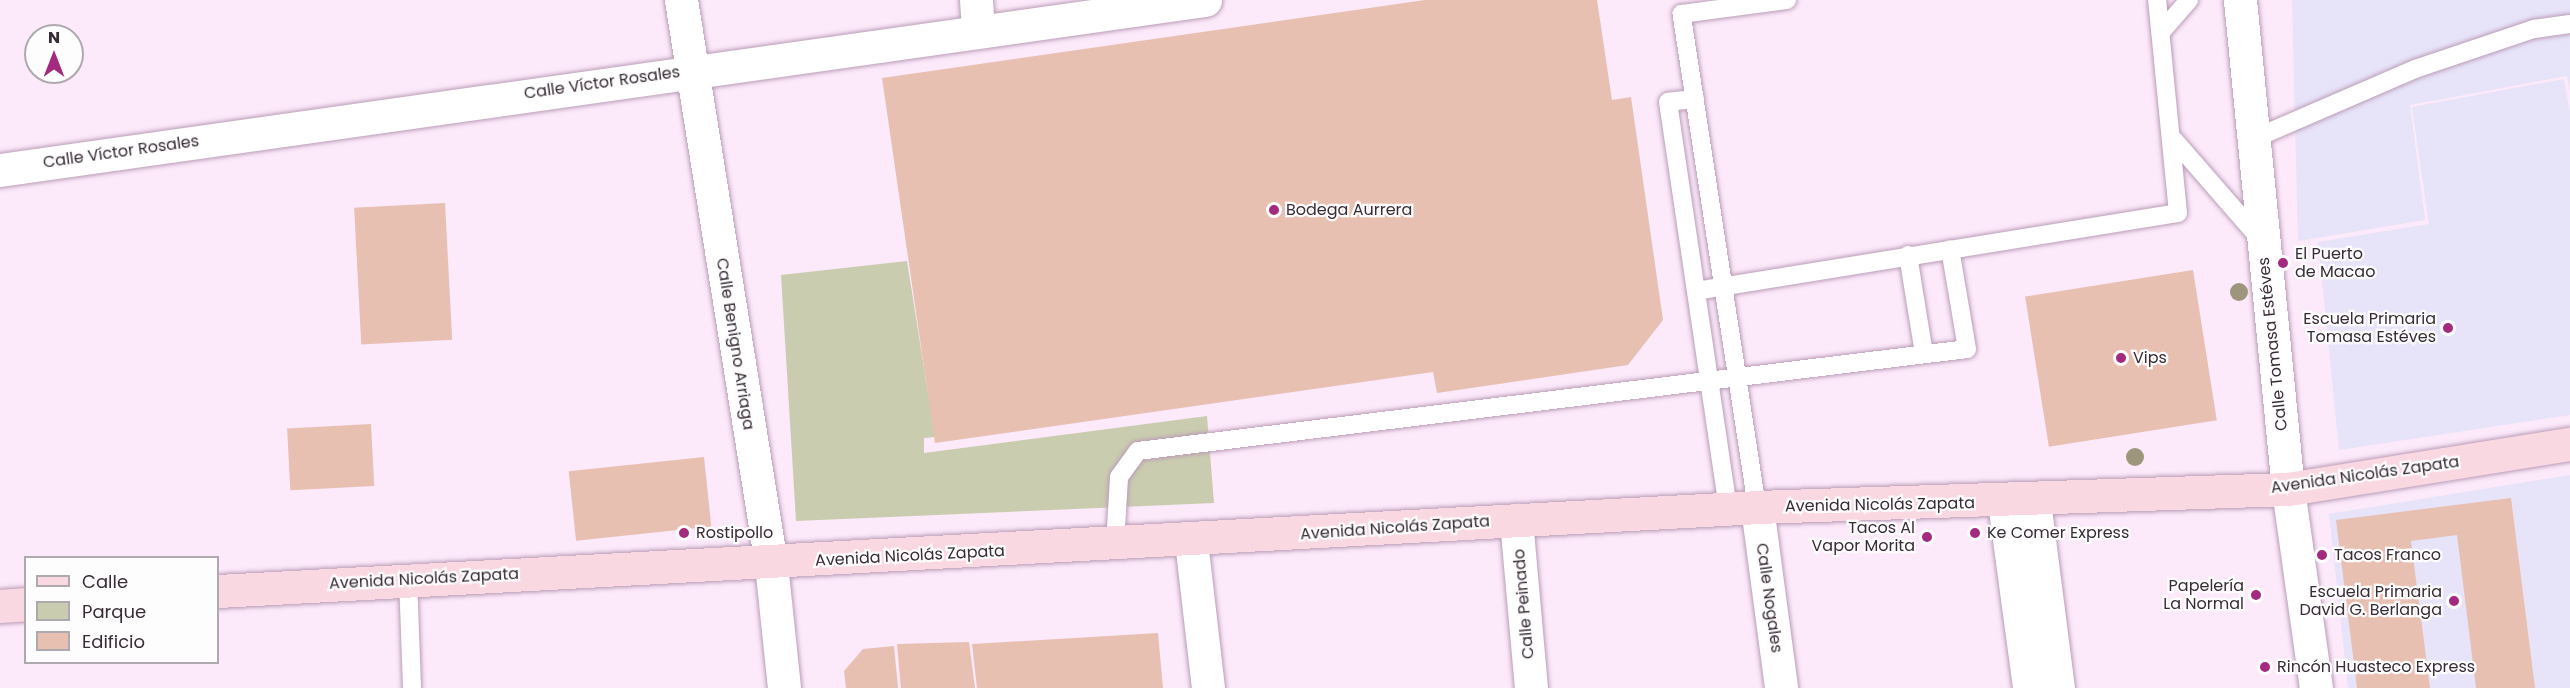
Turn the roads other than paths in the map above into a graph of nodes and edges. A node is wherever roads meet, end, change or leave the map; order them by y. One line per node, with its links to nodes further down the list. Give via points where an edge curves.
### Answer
1 (681, 0): 10 (street, Calle Benigno Arriaga)
2 (1205, 0): 7 (street, Calle Víctor Rosales)
3 (1787, 0): 11 (lane, via 1683,14)
4 (2157, 0): 9 (lane)
5 (2189, 0): 9 (lane)
6 (2240, 0): 13 (street, Calle Tomasa Estéves)
7 (977, 15): 10 (street, Calle Víctor Rosales)
8 (2570, 24): 13 (lane, via 2534,29 2415,69)
9 (2161, 32): 12 (lane)
10 (690, 70): 14 (street, Calle Víctor Rosales); 32 (street, Calle Benigno Arriaga)
11 (1695, 99): 15 (lane); 16 (lane, via 1668,102)
12 (2170, 134): 17 (lane, via 2185,159); 18 (lane, via 2178,213)
13 (2258, 137): 17 (street, Calle Tomasa Estéves)
14 (0, 170)
15 (1711, 205): 16 (lane); 20 (lane)
16 (1684, 210): 21 (lane)
17 (2262, 241): 26 (street, Calle Tomasa Estéves)
18 (1950, 249): 19 (lane); 22 (lane, via 1967,349)
19 (1908, 255): 20 (lane); 22 (lane)
20 (1723, 284): 21 (lane); 23 (lane)
21 (1696, 291): 24 (lane)
22 (1924, 354): 23 (lane)
23 (1737, 378): 24 (lane); 28 (lane)
24 (1709, 382): 28 (lane); 31 (lane, via 1138,451 1119,477)
25 (2570, 444): 26 (street, Avenida Nicolás Zapata)
26 (2289, 489): 27 (street, Avenida Nicolás Zapata); 44 (street, Calle Tomasa Estéves)
27 (2019, 502): 28 (street, Avenida Nicolás Zapata); 42 (street); 43 (street)
28 (1742, 508): 29 (street, Avenida Nicolás Zapata); 41 (street, Calle Nogales)
29 (1516, 520): 30 (street, Avenida Nicolás Zapata); 40 (street, Calle Peinado)
30 (1191, 541): 31 (street, Avenida Nicolás Zapata); 39 (street)
31 (1114, 545): 32 (street, Avenida Nicolás Zapata)
32 (771, 564): 33 (street, Avenida Nicolás Zapata); 38 (street, Calle Benigno Arriaga)
33 (408, 578): 34 (street, Avenida Nicolás Zapata); 37 (lane)
34 (219, 591)
35 (24, 604): 36 (street)
36 (0, 606)
37 (412, 688)
38 (784, 688)
39 (1208, 688)
40 (1531, 688)
41 (1781, 688)
42 (2029, 688)
43 (2058, 688)
44 (2316, 688)

